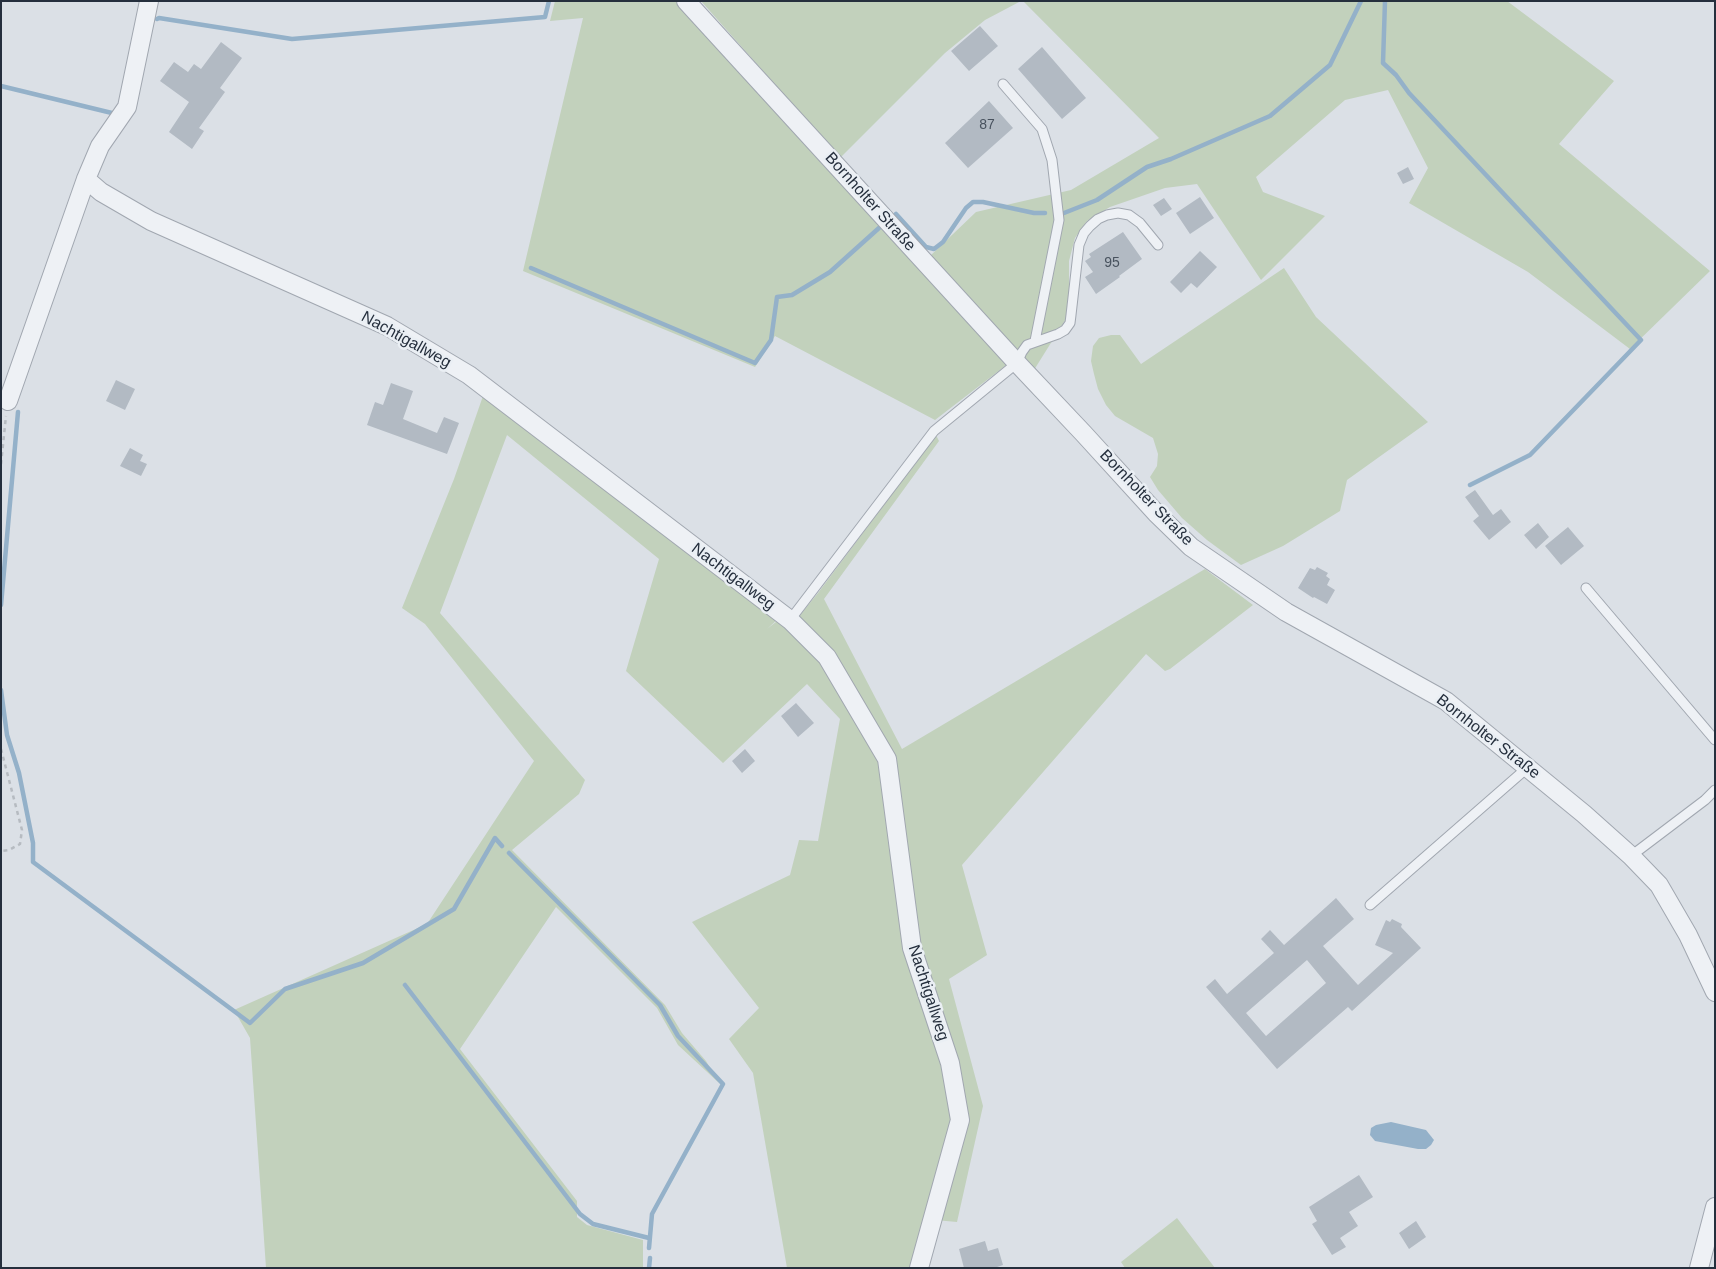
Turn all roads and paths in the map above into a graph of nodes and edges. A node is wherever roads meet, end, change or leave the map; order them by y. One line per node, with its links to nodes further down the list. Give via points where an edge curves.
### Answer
1 (149, 1): 4 (street, via 127,107 100,146)
2 (686, 1): 7 (street, Bornholter Straße)
3 (1003, 84): 6 (lane, via 1042,129 1052,160 1059,220)
4 (86, 179): 8 (street); 11 (street, Nachtigallweg, via 101,192 151,221 386,326 469,375)
5 (1158, 245): 6 (lane, via 1129,215 1118,213 1098,219 1079,245 1070,323 1058,334)
6 (1035, 341): 7 (lane, via 1027,345)
7 (1017, 363): 11 (lane, via 934,432); 14 (street, Bornholter Straße, via 1156,513 1192,547 1286,612 1446,701)
8 (8, 401): 9 (path)
9 (1, 464)
10 (1586, 588): 12 (lane)
11 (790, 620): 21 (street, Nachtigallweg, via 827,657 887,759 912,948 950,1063 960,1120)
12 (1715, 740)
13 (1, 748): 16 (path, via 22,830 20,844)
14 (1527, 768): 17 (street, Bornholter Straße); 18 (lane)
15 (1715, 790): 17 (lane)
16 (1, 851)
17 (1632, 856): 19 (street, Bornholter Straße, via 1659,886 1688,934)
18 (1370, 905)
19 (1715, 992)
20 (1715, 1207): 22 (street)
21 (919, 1268)
22 (1698, 1268)

